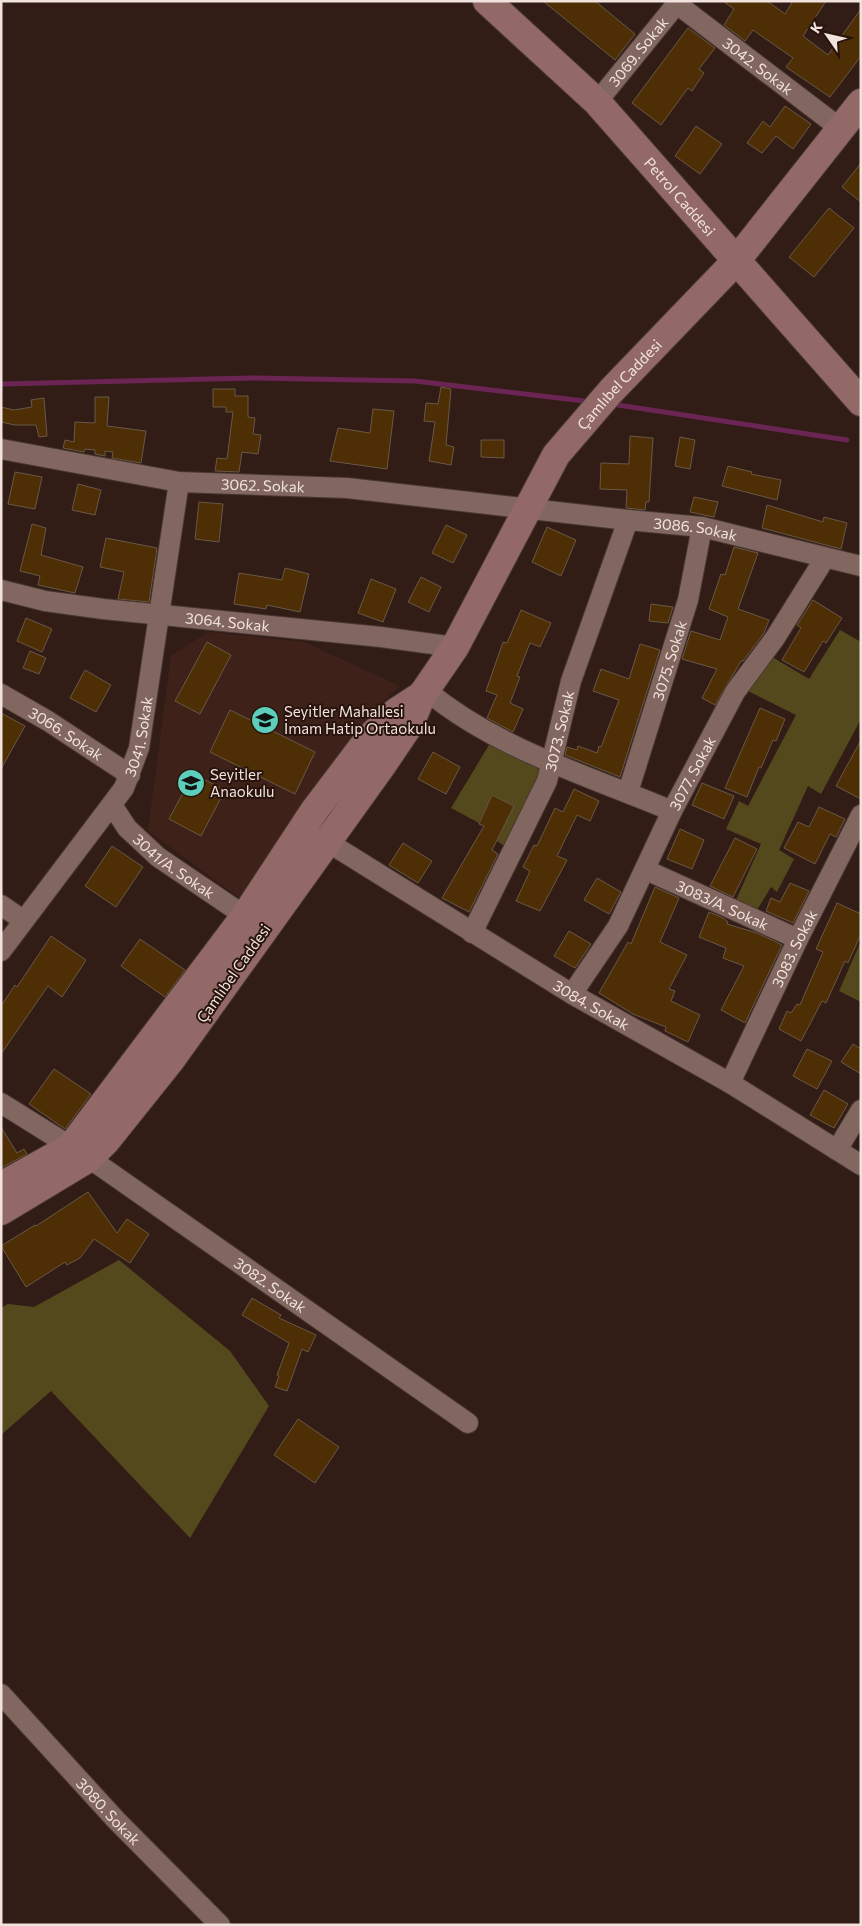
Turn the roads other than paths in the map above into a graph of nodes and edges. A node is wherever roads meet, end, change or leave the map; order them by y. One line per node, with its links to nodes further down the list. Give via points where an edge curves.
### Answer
1 (487, 1): 3 (street, Petrol Caddesi)
2 (678, 2): 3 (street, 3069. Sokak); 5 (street, 3042. Sokak)
3 (597, 102): 6 (street, Petrol Caddesi)
4 (861, 103): 5 (street, Çamlıbel Caddesi)
5 (841, 129): 6 (street, Çamlıbel Caddesi)
6 (736, 261): 7 (street, Petrol Caddesi); 10 (street, Çamlıbel Caddesi, via 611,391 556,455)
7 (861, 402)
8 (1, 448): 9 (street, 3062. Sokak)
9 (179, 482): 10 (street, 3062. Sokak, via 347,488); 16 (street, 3041. Sokak)
10 (527, 509): 11 (street, 3086. Sokak); 17 (street, Çamlıbel Caddesi)
11 (628, 520): 12 (street, 3086. Sokak); 20 (street, 3073. Sokak, via 571,681)
12 (702, 527): 13 (street, 3086. Sokak); 22 (street, 3075. Sokak, via 688,600)
13 (825, 558): 14 (street, 3086. Sokak); 24 (street, 3077. Sokak, via 775,638 735,692)
14 (861, 566)
15 (1, 590): 16 (street, 3064. Sokak, via 45,601)
16 (161, 614): 17 (street, 3064. Sokak); 21 (street, 3041. Sokak, via 139,748)
17 (455, 647): 18 (street, Çamlıbel Caddesi)
18 (425, 693): 20 (street, via 457,714); 26 (street, Çamlıbel Caddesi, via 410,724); 29 (street, Çamlıbel Caddesi, via 396,712 370,737 314,811)
19 (1, 694): 21 (street, 3066. Sokak)
20 (552, 763): 22 (street); 31 (street, 3073. Sokak, via 547,781)
21 (130, 775): 23 (street, 3041. Sokak)
22 (628, 792): 24 (street)
23 (112, 805): 29 (street, 3041/A. Sokak, via 127,828 158,857); 30 (street, 3041. Sokak)
24 (672, 811): 27 (street, 3077. Sokak)
25 (861, 815): 32 (street, 3083. Sokak)
26 (326, 841): 31 (street, 3084. Sokak); 39 (street, Çamlıbel Caddesi, via 170,1061 106,1141)
27 (646, 870): 32 (street, 3083/A. Sokak); 34 (street, 3077. Sokak, via 618,926)
28 (1, 905): 30 (street)
29 (245, 916): 39 (street, Çamlıbel Caddesi)
30 (24, 920): 33 (street, 3041. Sokak)
31 (472, 933): 34 (street, 3084. Sokak)
32 (798, 939): 35 (street, 3083. Sokak)
33 (1, 951)
34 (572, 994): 35 (street, 3084. Sokak)
35 (730, 1083): 38 (street, 3084. Sokak)
36 (1, 1103): 39 (street, 3082. Sokak)
37 (861, 1110): 38 (street)
38 (837, 1150): 40 (street, 3084. Sokak)
39 (80, 1152): 41 (street, Çamlıbel Caddesi); 42 (street, Çamlıbel Caddesi); 43 (street, 3082. Sokak)
40 (861, 1165)
41 (1, 1186)
42 (1, 1211)
43 (468, 1423)
44 (1, 1694): 45 (street, 3080. Sokak, via 116,1820)
45 (220, 1925)

